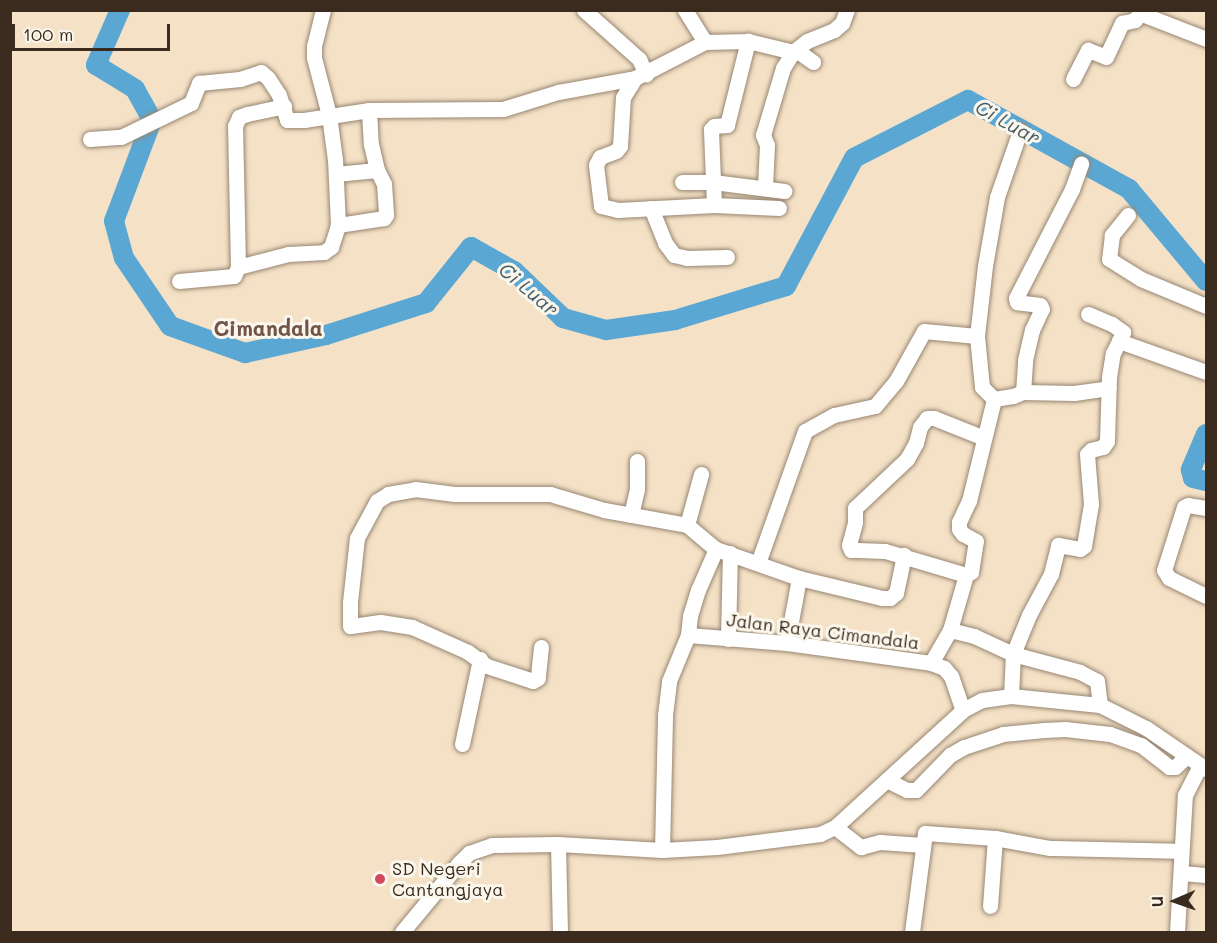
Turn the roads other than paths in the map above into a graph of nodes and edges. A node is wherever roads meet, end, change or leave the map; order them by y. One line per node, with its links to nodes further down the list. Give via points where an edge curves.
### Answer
1 (323, 10): 15 (street, via 314,58)
2 (584, 10): 11 (street, via 639,59)
3 (685, 10): 8 (street)
4 (847, 10): 9 (street, via 843,23)
5 (1142, 12): 6 (street); 12 (street, via 1135,20 1122,22 1106,57 1088,50)
6 (1206, 39)
7 (748, 41): 8 (street); 9 (street); 22 (street, via 727,125 711,129)
8 (705, 42): 11 (street)
9 (795, 51): 10 (street); 23 (street, via 783,68 763,135 767,146)
10 (813, 62)
11 (641, 76): 14 (street, via 558,92 502,109); 26 (street, via 623,97 620,146 597,160 599,202 612,210)
12 (1073, 79)
13 (284, 106): 15 (street, via 287,120); 17 (street, via 261,72 240,79 199,83 191,103 117,138); 31 (street, via 246,114 239,117 235,126)
14 (369, 110): 15 (street); 19 (street)
15 (329, 115): 20 (street)
16 (1020, 130): 35 (street, via 998,197)
17 (90, 140)
18 (1081, 164): 39 (street, via 1016,298 1017,302 1040,305 1042,309 1032,330)
19 (377, 170): 20 (street); 29 (street, via 384,184 385,217)
20 (336, 174): 29 (street)
21 (682, 182): 22 (street)
22 (713, 182): 23 (street); 25 (street)
23 (765, 187): 24 (street)
24 (784, 191)
25 (714, 205): 26 (street); 27 (street)
26 (651, 208): 30 (street, via 674,255)
27 (779, 208)
28 (1128, 215): 33 (street, via 1112,236 1109,259 1141,279)
29 (338, 225): 31 (street, via 330,247 324,252 288,254)
30 (727, 257)
31 (238, 267): 32 (street, via 234,276)
32 (179, 281)
33 (1206, 306)
34 (1088, 314): 36 (street, via 1123,332)
35 (977, 336): 40 (street, via 982,387); 49 (street, via 924,331 896,381 875,406 834,415 805,431)
36 (1119, 341): 37 (street); 38 (street, via 1111,363)
37 (1206, 372)
38 (1109, 388): 39 (street, via 1074,393); 58 (street, via 1107,441 1087,454 1091,504 1084,546 1058,546 1051,574)
39 (1023, 392): 40 (street)
40 (994, 399): 41 (street)
41 (984, 438): 48 (street, via 927,418 907,459 855,508 851,550); 50 (street, via 969,501 959,522 963,534 976,541 971,572)
42 (637, 461): 45 (street, via 637,489)
43 (701, 474): 46 (street)
44 (1206, 507): 52 (street, via 1184,507 1164,570 1169,578)
45 (631, 515): 46 (street); 59 (street, via 537,493 491,495 401,490 377,501 357,538 350,626 380,622 412,627)
46 (687, 525): 47 (street)
47 (717, 547): 49 (street); 54 (street, via 690,616); 55 (street)
48 (904, 555): 50 (street); 51 (street, via 896,593 890,598)
49 (758, 564): 51 (street)
50 (966, 575): 53 (street)
51 (799, 578): 56 (street)
52 (1206, 596)
53 (950, 630): 58 (street, via 974,636); 60 (street)
54 (688, 636): 55 (street, Jalan Raya Cimandala); 74 (street, via 669,681)
55 (728, 639): 56 (street, Jalan Raya Cimandala)
56 (787, 642): 60 (street, Jalan Raya Cimandala)
57 (541, 647): 59 (street, via 536,680 498,671)
58 (1012, 654): 61 (street); 62 (street, via 1080,672 1097,681)
59 (480, 660): 65 (street)
60 (931, 663): 63 (street, Jalan Raya Cimandala, via 951,676)
61 (1011, 696): 62 (street); 63 (street, via 982,700)
62 (1101, 705): 64 (street)
63 (963, 710): 69 (street)
64 (1146, 728): 66 (street); 67 (street)
65 (462, 744)
66 (1141, 745): 67 (street, via 1169,767 1175,767); 69 (street, via 1110,734 1065,729 1003,734 950,755 916,790)
67 (1187, 756): 68 (street)
68 (1203, 768): 75 (street, via 1185,795)
69 (886, 780): 70 (street)
70 (835, 827): 73 (street, via 861,848 880,842); 74 (street, via 796,839)
71 (994, 838): 73 (street, via 930,832 925,833); 75 (street, via 1050,848); 78 (street)
72 (558, 844): 74 (street); 79 (street, via 506,843 479,848 469,854); 80 (street)
73 (923, 845): 81 (street)
74 (662, 850)
75 (1180, 851): 76 (street)
76 (1181, 873): 77 (street); 82 (street)
77 (1206, 875)
78 (990, 906)
79 (402, 933)
80 (560, 933)
81 (912, 933)
82 (1177, 933)

